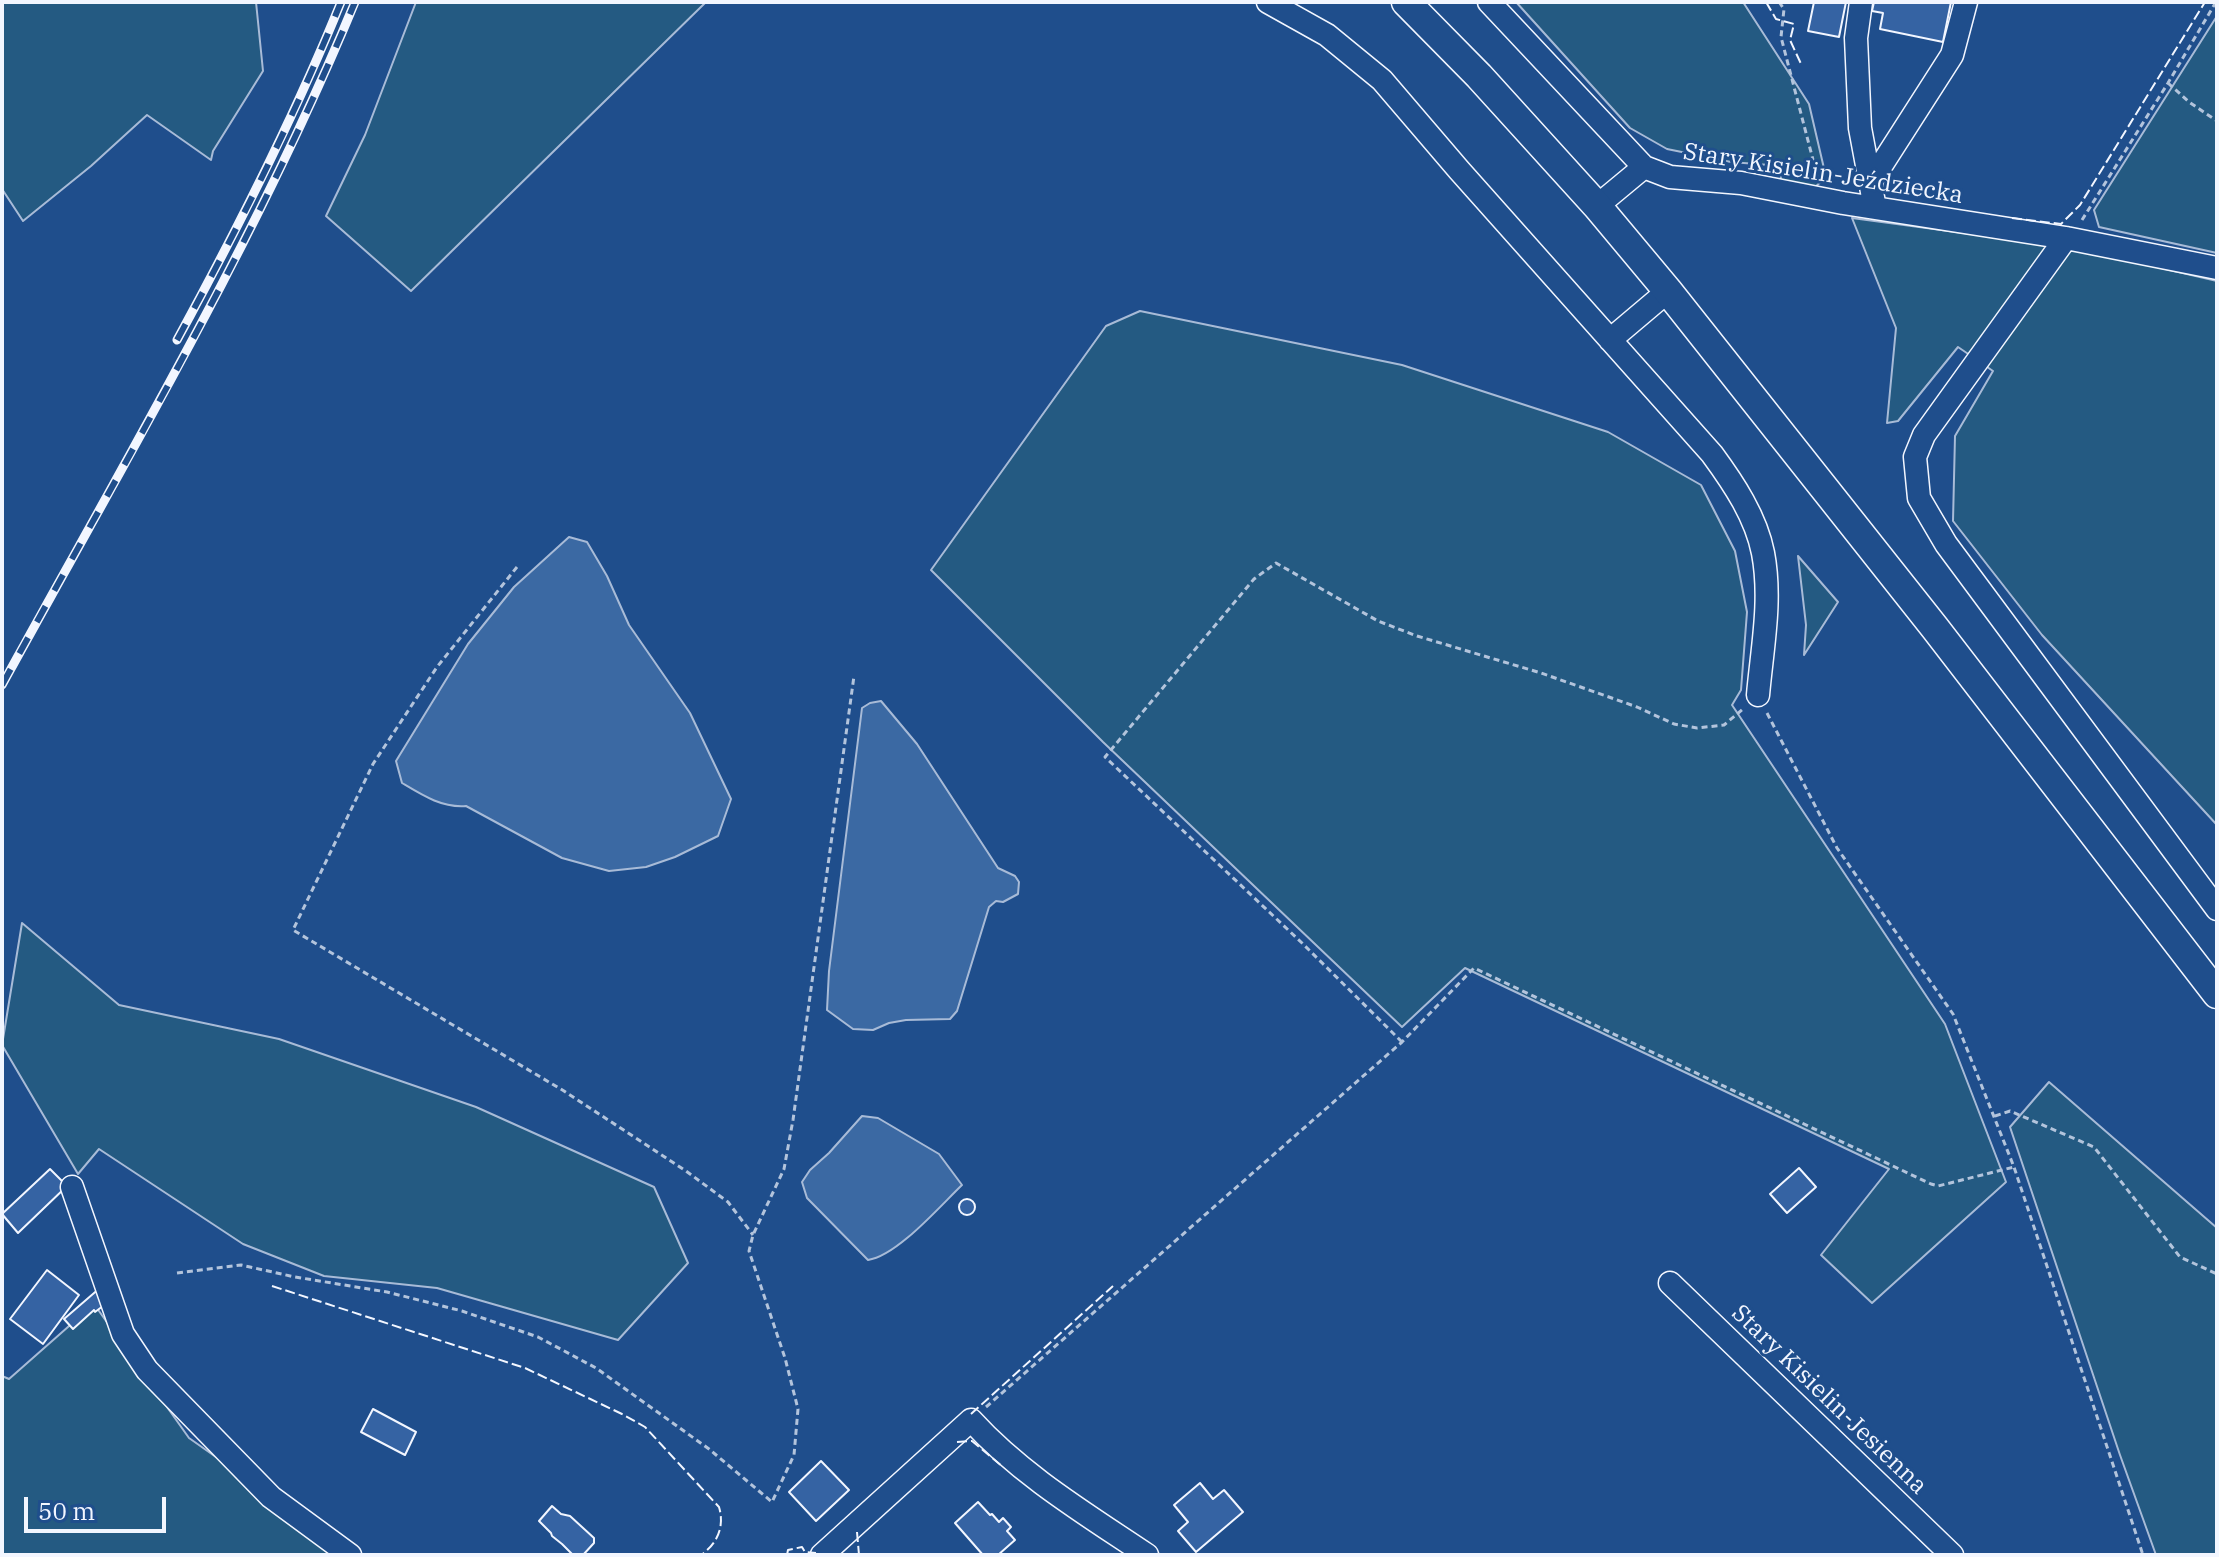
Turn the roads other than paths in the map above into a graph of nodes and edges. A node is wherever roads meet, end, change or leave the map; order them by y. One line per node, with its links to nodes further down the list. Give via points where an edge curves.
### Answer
1 (1268, 2): 13 (street, via 1327,35 1382,80)
2 (1406, 2): 8 (main road)
3 (1489, 2): 6 (street)
4 (1861, 2): 7 (street, via 1856,38 1860,128)
5 (1966, 2): 7 (street, via 1952,55)
6 (1644, 167): 8 (street); 9 (street, Stary Kisielin-Jeździecka, via 1670,177 1741,183)
7 (1870, 183): 9 (street)
8 (1597, 206): 12 (main road)
9 (1875, 208): 10 (street, Stary Kisielin-Jeździecka)
10 (2066, 238): 11 (street, Stary Kisielin-Jeździecka); 15 (street, via 1924,435 1915,457 1919,498 1946,544)
11 (2217, 268)
12 (1668, 291): 13 (street); 16 (main road)
13 (1610, 340): 14 (street, via 1712,454 1750,515 1763,551 1768,594)
14 (1758, 695)
15 (2217, 909)
16 (2217, 994)
17 (72, 1187): 19 (street, via 123,1334 147,1370 271,1497)
18 (1670, 1283): 22 (street, Stary Kisielin-Jesienna)
19 (350, 1555)
20 (822, 1555): 21 (street, via 971,1420 1042,1485)
21 (1147, 1555)
22 (1952, 1555)

